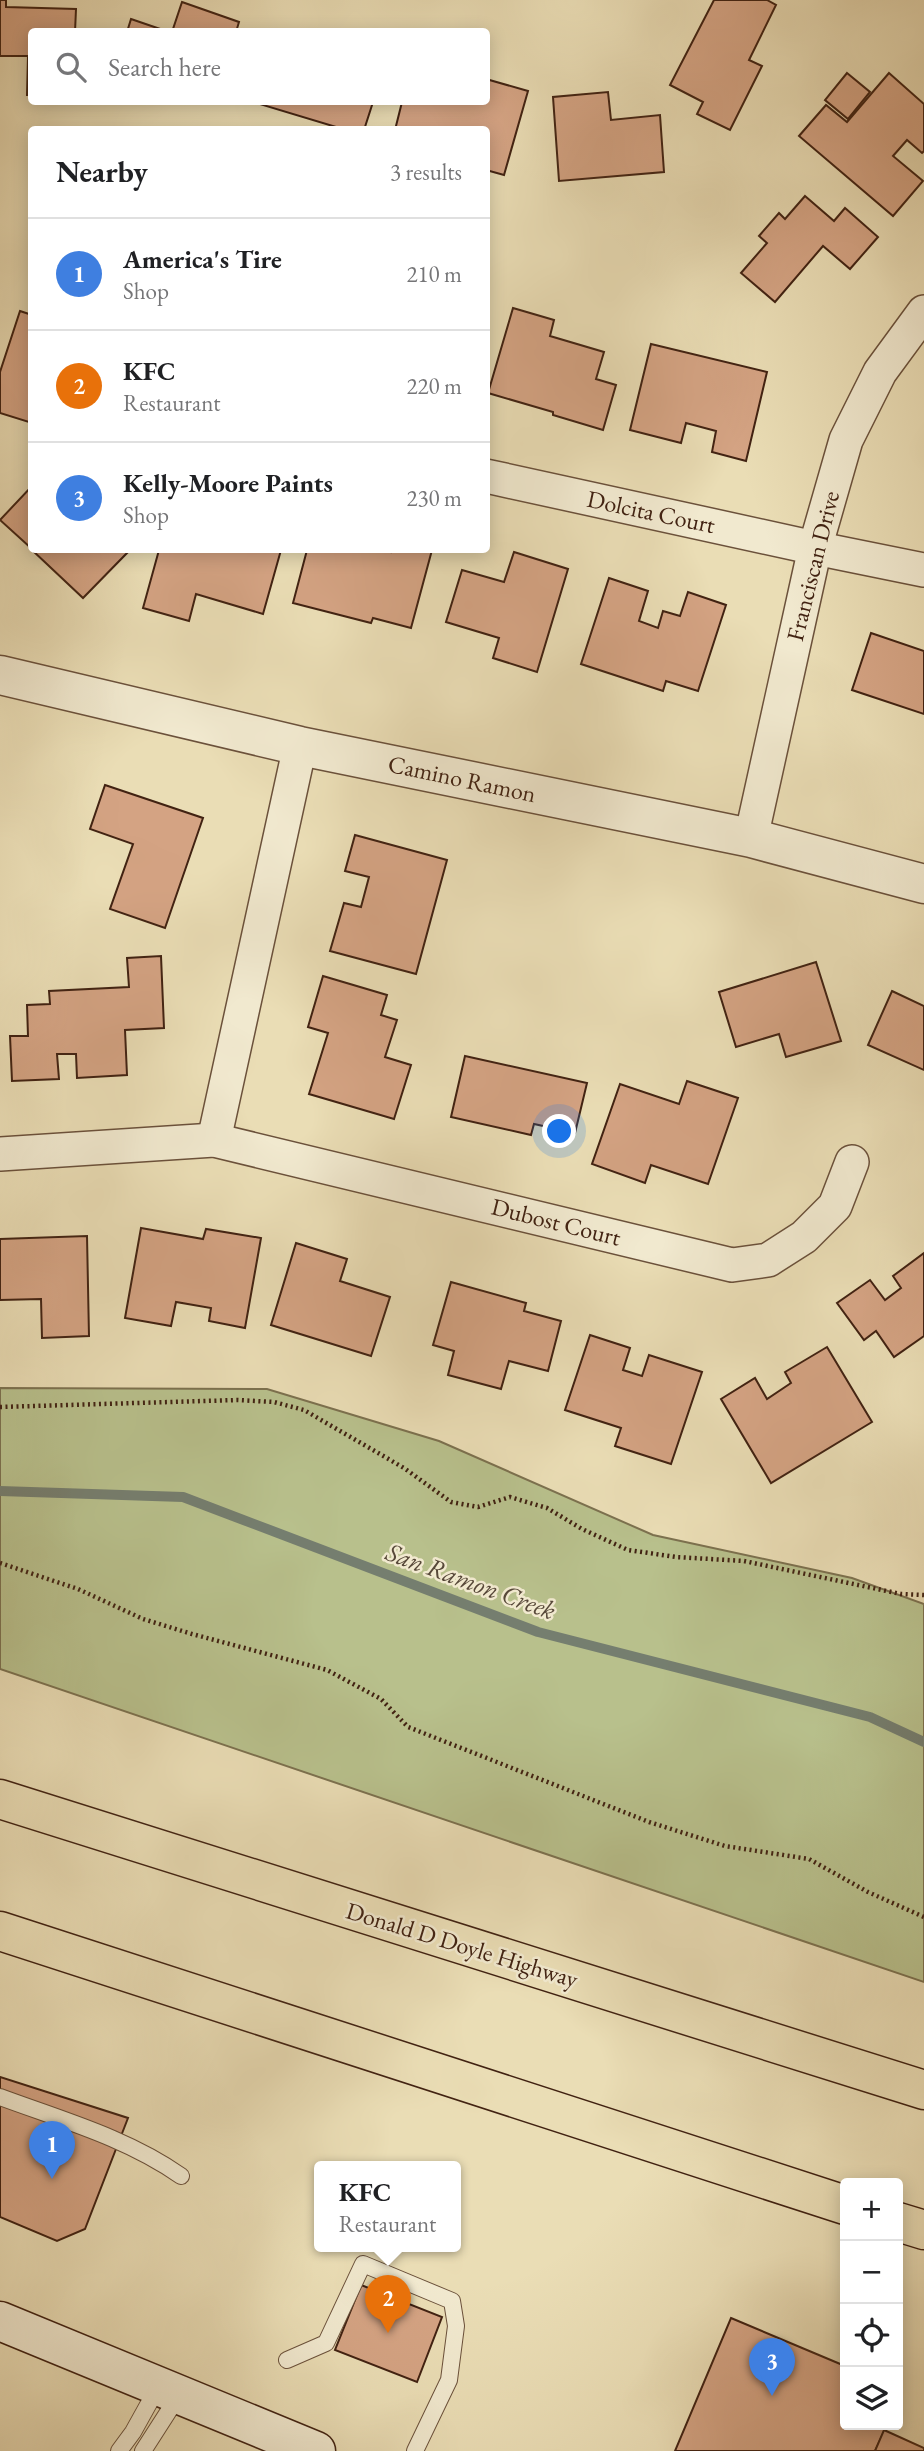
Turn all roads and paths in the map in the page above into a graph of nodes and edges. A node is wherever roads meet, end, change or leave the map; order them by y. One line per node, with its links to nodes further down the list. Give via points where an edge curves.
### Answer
1 (924, 312): 3 (street, Franciscan Drive, via 880,372 846,440)
2 (490, 477): 3 (street, Dolcita Court)
3 (815, 548): 4 (street, Dolcita Court); 7 (street, Franciscan Drive)
4 (924, 570)
5 (0, 675): 6 (street, Camino Ramon)
6 (300, 746): 7 (street, Camino Ramon); 9 (street)
7 (751, 838): 8 (street, Camino Ramon)
8 (924, 884)
9 (214, 1140): 10 (street, Dubost Court); 11 (street, Dubost Court, via 732,1265 768,1260 804,1237 835,1206)
10 (0, 1154)
11 (852, 1162)
12 (0, 1407): 14 (path, via 275,1402 328,1423 451,1502 478,1507 510,1497 547,1508 628,1550 744,1561)
13 (0, 1563): 16 (path, via 143,1619 327,1670 381,1699 408,1727 649,1822 724,1846 809,1859)
14 (924, 1595)
15 (0, 1800): 18 (highway, Donald D Doyle Highway)
16 (924, 1917)
17 (0, 1931): 21 (highway)
18 (924, 2090)
19 (0, 2097): 20 (lane, via 120,2141)
20 (181, 2176)
21 (840, 2203)
22 (903, 2224): 23 (highway)
23 (924, 2230)
24 (0, 2321): 26 (street)
25 (287, 2360): 30 (lane, via 326,2343 363,2264 452,2301 456,2326 449,2380)
26 (169, 2391): 27 (street); 28 (lane); 29 (lane)
27 (297, 2448)
28 (119, 2451)
29 (144, 2451)
30 (415, 2451)

